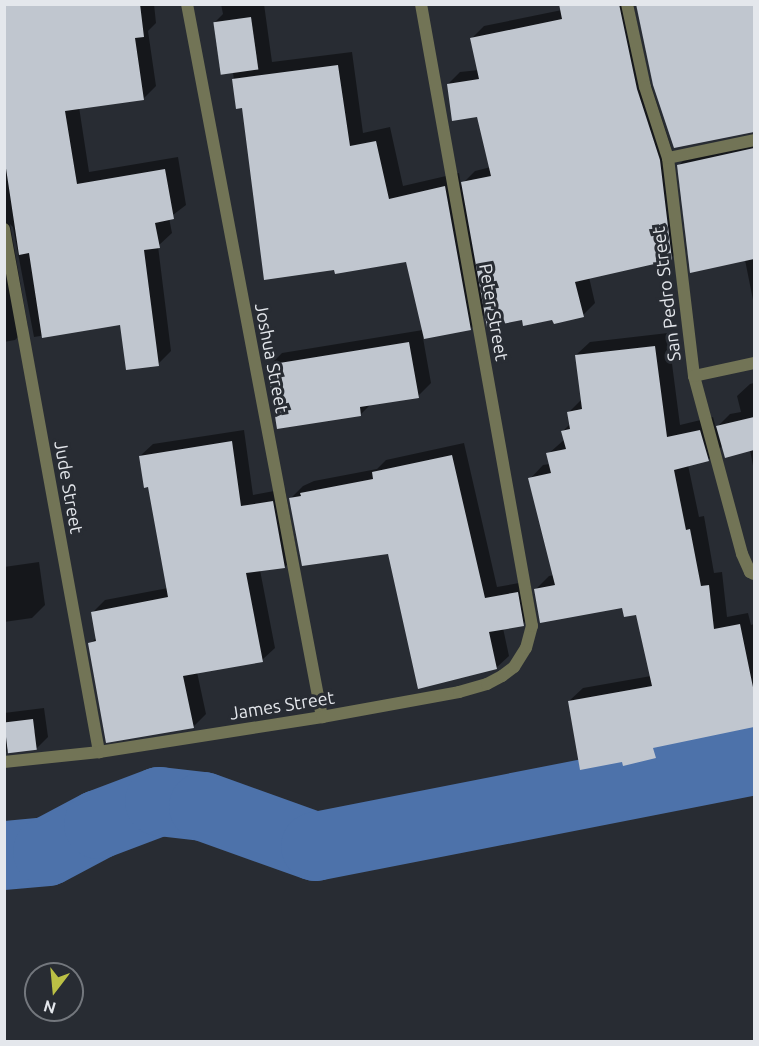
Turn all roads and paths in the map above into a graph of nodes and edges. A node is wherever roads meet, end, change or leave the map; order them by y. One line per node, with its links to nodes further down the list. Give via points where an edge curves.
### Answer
1 (187, 4): 11 (street, Joshua Street)
2 (421, 4): 10 (street, Peter Street)
3 (627, 4): 5 (street, San Pedro Street, via 645,87)
4 (754, 140): 5 (street)
5 (668, 158): 8 (street, San Pedro Street)
6 (4, 229): 12 (street, Jude Street)
7 (754, 363): 8 (street)
8 (694, 376): 9 (street, San Pedro Street, via 742,554)
9 (754, 574)
10 (532, 626): 11 (street, James Street, via 526,648 514,667 487,684)
11 (322, 717): 12 (street, James Street)
12 (99, 752): 13 (street, James Street)
13 (4, 762)

